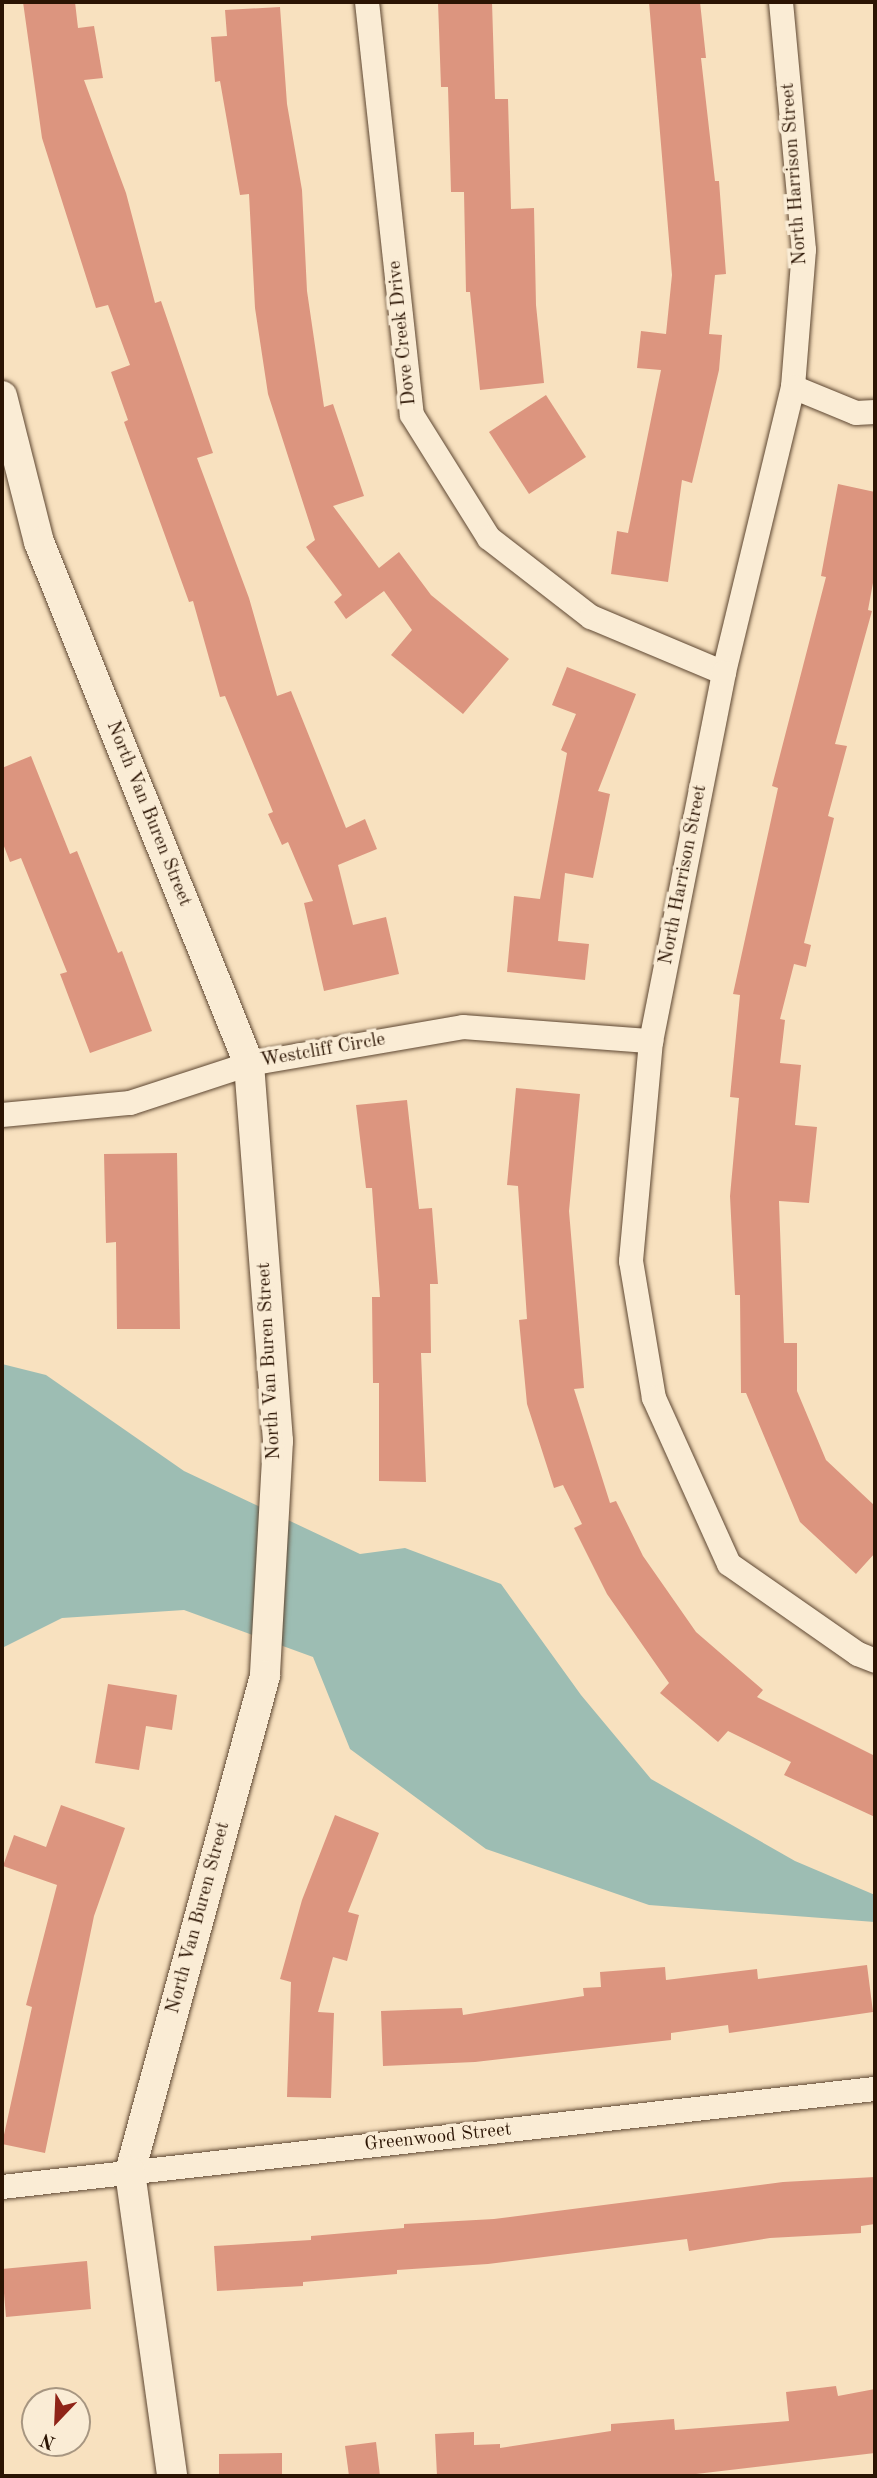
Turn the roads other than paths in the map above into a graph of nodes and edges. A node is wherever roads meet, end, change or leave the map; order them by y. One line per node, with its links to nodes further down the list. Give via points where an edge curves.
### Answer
1 (367, 2): 6 (street, Dove Creek Drive, via 412,415 489,538 591,617)
2 (780, 2): 3 (street, North Harrison Street, via 804,250)
3 (793, 387): 5 (street, via 856,413); 6 (street, North Harrison Street)
4 (2, 396): 8 (street, North Van Buren Street, via 39,542)
5 (875, 412)
6 (724, 673): 7 (street, North Harrison Street)
7 (651, 1041): 8 (street, Westcliff Circle, via 463,1027); 10 (street, North Harrison Street, via 631,1261 654,1398 729,1564 858,1654)
8 (248, 1064): 9 (street, Westcliff Circle, via 130,1103); 12 (street, North Van Buren Street, via 278,1441 265,1676)
9 (2, 1115)
10 (875, 1661)
11 (875, 2089): 12 (street, Greenwood Street)
12 (130, 2172): 13 (street, Greenwood Street); 14 (street, North Van Buren Street)
13 (2, 2188)
14 (172, 2476)

